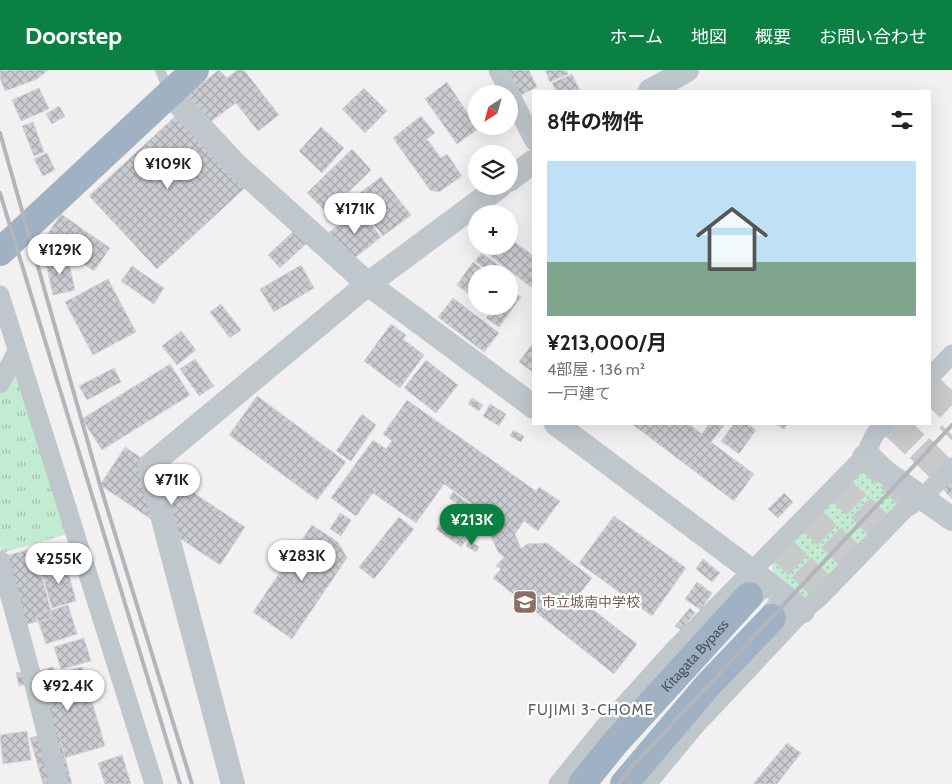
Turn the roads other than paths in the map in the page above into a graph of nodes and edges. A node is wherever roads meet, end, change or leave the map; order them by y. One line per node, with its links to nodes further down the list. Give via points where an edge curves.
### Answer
1 (195, 70): 4 (highway)
2 (498, 70): 6 (street)
3 (686, 70): 5 (street)
4 (165, 81): 10 (highway); 11 (street, via 236,165)
5 (652, 90)
6 (532, 137)
7 (532, 163): 8 (street)
8 (518, 173)
9 (488, 195): 11 (street)
10 (0, 252)
11 (368, 284): 17 (street); 30 (street, via 149,466)
12 (0, 295): 13 (street)
13 (17, 351): 16 (street); 29 (street)
14 (952, 354): 15 (street)
15 (931, 376)
16 (0, 384)
17 (532, 406)
18 (557, 425): 25 (street)
19 (884, 425): 20 (street, via 875,434)
20 (864, 457): 22 (street); 25 (street)
21 (952, 467): 22 (street)
22 (923, 497): 23 (street); 26 (street, via 905,509)
23 (952, 519)
24 (0, 560): 28 (street)
25 (751, 583): 26 (street); 31 (street, via 671,653); 32 (highway, Kitagata Bypass)
26 (803, 611): 34 (street, via 696,725)
27 (772, 618): 33 (highway, via 701,693)
28 (59, 784)
29 (154, 784)
30 (233, 784)
31 (558, 784)
32 (582, 784)
33 (624, 784)
34 (647, 784)

